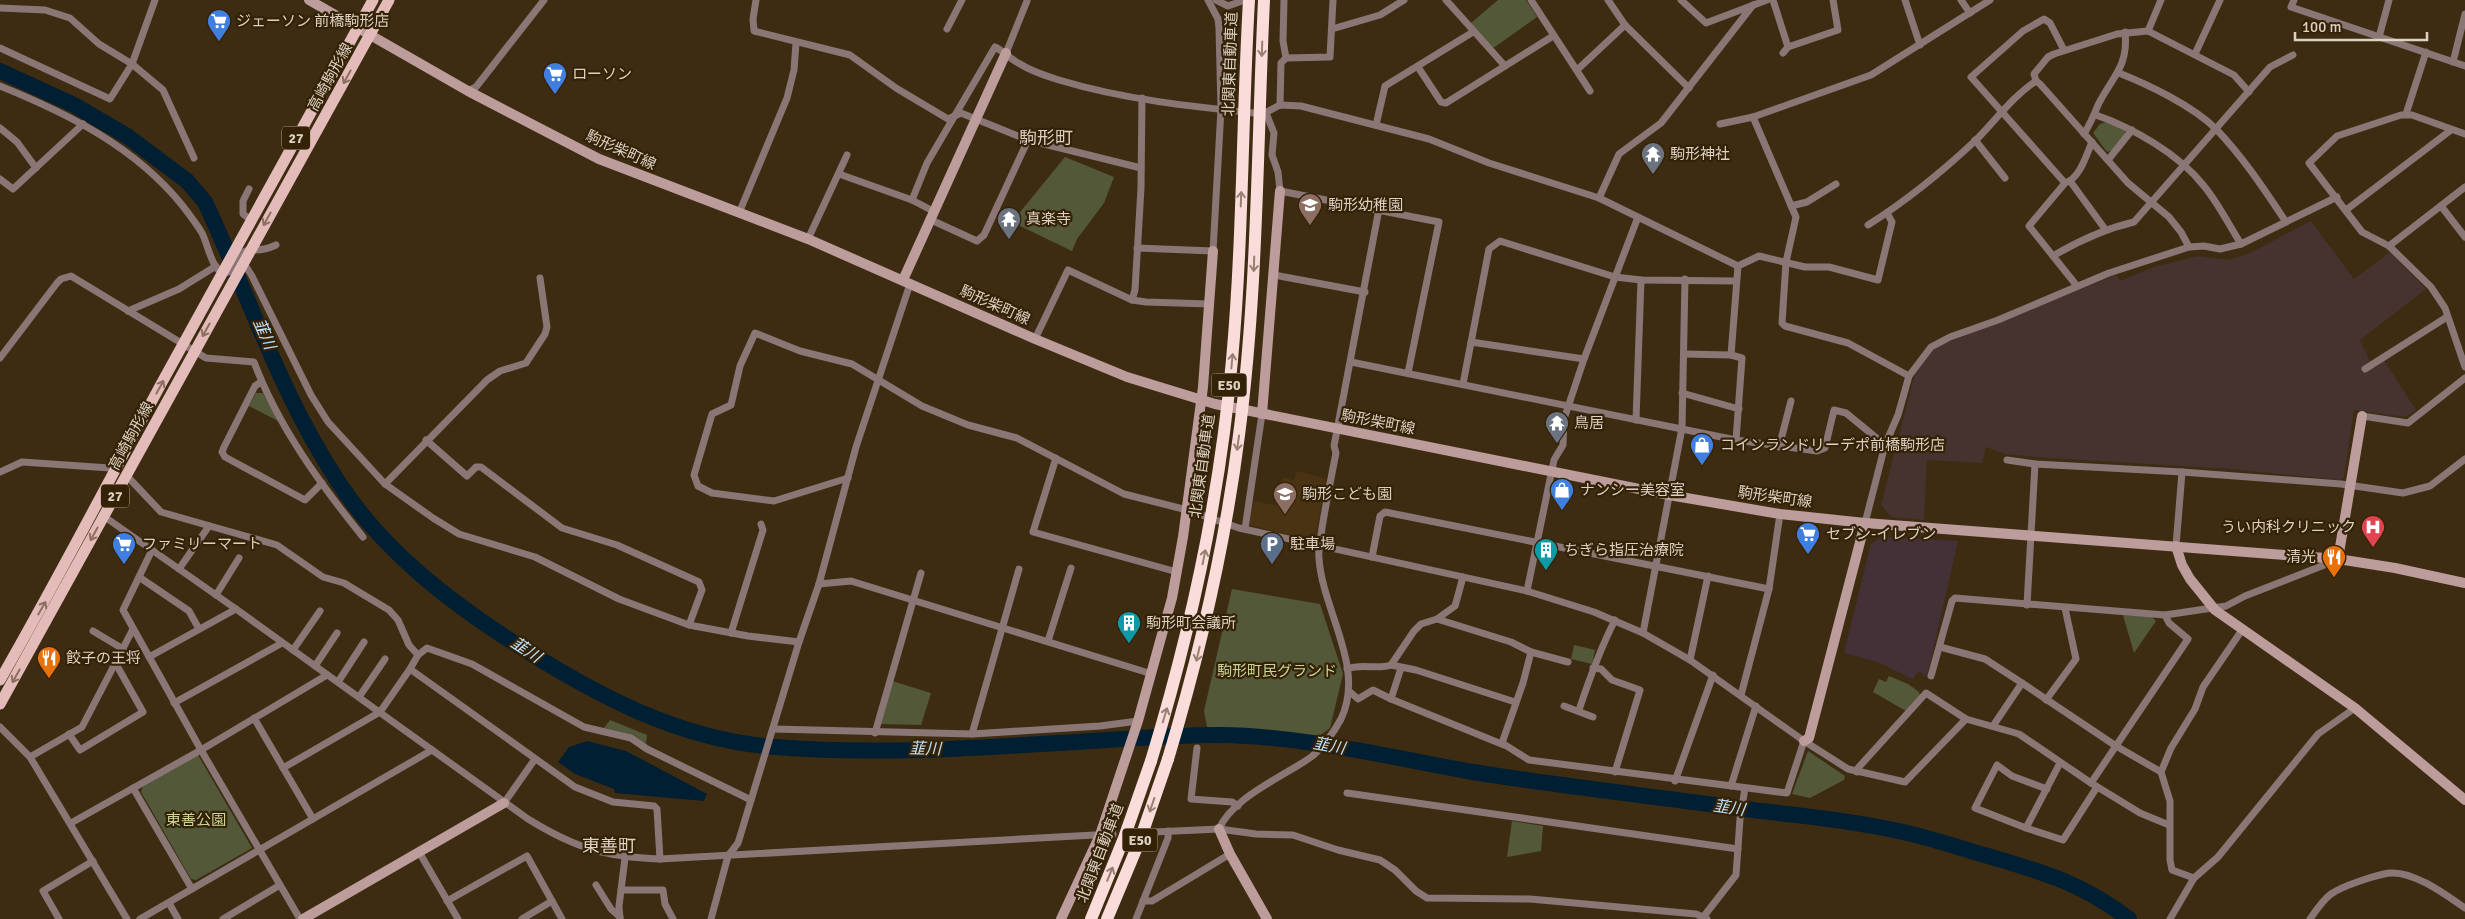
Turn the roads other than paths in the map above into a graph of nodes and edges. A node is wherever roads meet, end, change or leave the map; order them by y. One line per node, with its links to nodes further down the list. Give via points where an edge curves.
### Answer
1 (155, 0): 57 (street)
2 (310, 0): 36 (street, 駒形柴町線)
3 (373, 0): 36 (main road, 高崎駒形線)
4 (389, 0): 42 (main road, 高崎駒形線)
5 (544, 0): 66 (street, via 476,87)
6 (756, 0): 45 (street, via 752,19 754,31)
7 (962, 0): 38 (street)
8 (1208, 0): 71 (street, via 1218,19)
9 (1216, 0): 10 (street, via 1228,6)
10 (1245, 0)
11 (1249, 0): 356 (highway, 北関東自動車道 / E50, one-way to 11, bridge, via 1124,838 1176,679 1214,505 1224,434 1238,277)
12 (1264, 0): 357 (highway, 北関東自動車道 / E50, one-way to 357, bridge, via 1253,277 1229,506 1213,589 1168,759 1140,840)
13 (1284, 0): 55 (street)
14 (1333, 0): 37 (street)
15 (1404, 0): 37 (street, via 1380,15)
16 (1446, 0): 40 (street)
17 (1531, 0): 43 (street)
18 (1608, 0): 35 (street)
19 (1681, 0): 31 (street, via 1706,23)
20 (1767, 0): 31 (street)
21 (1773, 0): 47 (street)
22 (1833, 0): 47 (street, via 1838,30)
23 (1905, 0): 46 (street)
24 (1961, 0): 33 (street)
25 (1990, 0): 33 (street)
26 (2161, 0): 39 (street)
27 (2220, 0): 53 (street)
28 (2294, 0): 44 (street, via 2291,6)
29 (2389, 0): 44 (street)
30 (1027, 1): 50 (street)
31 (1753, 5): 65 (street)
32 (0, 8): 57 (street, via 45,10 70,18 99,44)
33 (1970, 13): 46 (street)
34 (2465, 14): 56 (street)
35 (1625, 25): 61 (street); 65 (street)
36 (358, 28): 42 (street, 駒形柴町線); 117 (main road, 高崎駒形線 / 27)
37 (1332, 29): 55 (street, via 1330,57)
38 (947, 30)
39 (2148, 31): 41 (street); 53 (street)
40 (1473, 32): 58 (street); 60 (street)
41 (2125, 32): 49 (street); 62 (street)
42 (370, 35): 66 (street, 駒形柴町線); 127 (main road, 高崎駒形線 / 27, one-way to 127)
43 (1553, 36): 58 (street); 61 (street)
44 (2379, 37): 51 (street)
45 (796, 43): 76 (street, via 850,55 948,119); 113 (street, via 787,98)
46 (1920, 44): 77 (street, via 1871,75)
47 (1788, 47): 52 (street)
48 (0, 48): 57 (street, via 110,99)
49 (2064, 50): 63 (street, via 2046,60 2034,74); 72 (street, via 2050,23 2044,19 2023,31 1973,73 1972,80)
50 (1006, 52): 69 (street, via 1019,64 1058,79); 76 (street, via 995,47); 78 (street)
51 (2426, 52): 56 (street); 74 (street)
52 (1783, 54)
53 (2196, 54): 68 (street, via 2234,75)
54 (2293, 55): 68 (street, via 2270,67)
55 (1286, 58): 70 (street, via 1281,63)
56 (2453, 62): 59 (street)
57 (132, 64): 92 (street, via 163,90)
58 (1504, 66): 60 (street, via 1446,103 1441,102)
59 (2465, 66)
60 (1418, 67): 81 (street, via 1385,86)
61 (1577, 70): 67 (street)
62 (2119, 73): 75 (street, via 2098,106); 83 (street, via 2168,97)
63 (2036, 81): 72 (street); 86 (street)
64 (0, 86): 79 (street)
65 (1688, 88): 106 (street, via 1661,123 1619,154)
66 (468, 91): 113 (street, 駒形柴町線, via 599,159)
67 (1590, 91)
68 (2249, 92): 83 (street)
69 (1142, 98): 71 (street); 96 (street)
70 (1280, 105): 73 (street); 81 (street, via 1301,106)
71 (1221, 109): 73 (street); 129 (street)
72 (2002, 112): 89 (street); 100 (street)
73 (1266, 113): 104 (street, via 1274,133 1272,154)
74 (2406, 114): 85 (street); 105 (street, via 2337,136 2309,162)
75 (2096, 115): 84 (street); 86 (street)
76 (955, 116): 78 (street, via 961,113); 107 (street, via 927,163)
77 (1754, 117): 80 (street); 109 (street)
78 (975, 120): 88 (street); 115 (street)
79 (83, 124): 95 (street); 134 (street, via 136,158 158,178 198,227)
80 (1720, 124)
81 (1376, 125): 106 (street, via 1429,139 1489,163)
82 (0, 128): 95 (street, via 17,142)
83 (2215, 128): 94 (street); 118 (street, via 2248,165)
84 (2132, 130): 93 (street); 94 (street)
85 (2450, 130): 87 (street); 112 (street)
86 (2084, 134): 90 (street)
87 (2465, 134)
88 (1028, 140): 96 (street); 115 (street, via 984,235 977,241)
89 (1975, 140): 98 (street); 114 (street)
90 (2092, 142): 93 (street); 100 (street, via 2080,170)
91 (847, 155): 97 (street)
92 (194, 158)
93 (2108, 160): 108 (street)
94 (2185, 167): 108 (street); 123 (street, via 2204,185)
95 (36, 168): 99 (street, via 13,189)
96 (1141, 168): 128 (street)
97 (839, 174): 107 (street); 122 (street)
98 (2005, 178)
99 (0, 179)
100 (2067, 182): 120 (street); 131 (street, via 2029,226)
101 (1836, 184): 109 (street, via 1807,202)
102 (2465, 187): 110 (street)
103 (249, 189): 117 (street, via 243,201 243,214)
104 (1280, 191): 111 (street); 135 (street)
105 (2337, 197): 112 (street); 118 (street)
106 (1599, 198): 116 (street)
107 (912, 200): 115 (street)
108 (2153, 204): 120 (street, via 2134,222); 126 (street, via 2174,224)
109 (1791, 206): 132 (street, via 1796,227)
110 (2441, 206): 121 (street); 125 (street)
111 (1379, 209): 143 (street); 159 (street, via 1439,222)
112 (2346, 210): 125 (street, via 2362,232)
113 (739, 213): 122 (street, 駒形柴町線)
114 (1887, 213): 119 (street); 132 (street, via 1892,222 1878,280 1829,267 1805,267)
115 (931, 215): 141 (street)
116 (1638, 217): 133 (street); 136 (street)
117 (251, 220): 130 (main road, 高崎駒形線 / 27)
118 (2286, 222): 123 (street)
119 (1868, 225)
120 (2105, 229): 131 (street)
121 (2465, 237)
122 (808, 239): 141 (street, 駒形柴町線)
123 (2241, 244): 126 (street, via 2220,249)
124 (276, 246): 127 (street, via 263,251)
125 (2389, 246): 147 (street, via 2431,287)
126 (2189, 247): 142 (street)
127 (251, 248): 130 (main road, 高崎駒形線 / 27)
128 (1138, 248): 129 (street); 144 (street)
129 (1213, 251): 145 (street)
130 (239, 256): 134 (main road, 27); 151 (main road, 高崎駒形線 / 27, one-way to 151, via 230,287); 190 (street, via 319,409 338,436)
131 (2053, 256): 142 (street)
132 (1786, 262): 133 (street, via 1759,256); 160 (street, via 1782,323 1785,326 1848,343)
133 (1738, 266): 140 (street)
134 (223, 270): 146 (street); 150 (main road, 高崎駒形線 / 27)
135 (1274, 275): 143 (street); 170 (street)
136 (1614, 277): 139 (street); 149 (street, via 1500,242 1489,249); 155 (street)
137 (540, 278): 175 (street, via 547,327 531,357 519,367 500,372 487,380)
138 (1686, 279): 139 (street); 140 (street); 152 (street)
139 (1640, 280): 172 (street)
140 (1735, 281): 153 (street)
141 (906, 282): 148 (street, 駒形柴町線); 163 (street)
142 (2077, 286): 160 (street, via 1941,341 1921,357)
143 (1364, 292): 156 (street)
144 (1132, 300): 145 (street); 148 (street, via 1068,270)
145 (1209, 304): 166 (street)
146 (128, 311): 150 (street); 154 (street, via 70,276 61,279)
147 (2447, 317): 157 (street); 158 (street)
148 (1035, 339): 166 (street, 駒形柴町線, via 1127,377)
149 (1470, 342): 155 (street); 164 (street)
150 (183, 344): 151 (street); 183 (main road, 高崎駒形線 / 27, one-way to 150)
151 (195, 350): 162 (street, via 212,359 254,362); 187 (main road, 高崎駒形線 / 27)
152 (1684, 354): 153 (street); 165 (street)
153 (1731, 355): 169 (street, via 1742,358)
154 (0, 358)
155 (1584, 359): 168 (street)
156 (1351, 362): 159 (street); 174 (street)
157 (2465, 366)
158 (2365, 369)
159 (1408, 374): 164 (street)
160 (1909, 376): 177 (street)
161 (2465, 378): 171 (street, via 2408,422)
162 (262, 382): 189 (street, via 291,436); 189 (street, via 255,386 222,452 305,500)
163 (878, 382): 179 (street, via 937,413 1017,438); 188 (street); 188 (street, via 852,364 800,351 755,333 740,366 731,405 712,414 694,475 698,486 712,494 774,501)
164 (1463, 384): 168 (street)
165 (1682, 393): 169 (street); 173 (street)
166 (1201, 398): 170 (street, 駒形柴町線); 193 (street)
167 (1791, 402): 178 (street)
168 (1568, 407): 172 (street); 185 (street, via 1563,442)
169 (1739, 409): 176 (street)
170 (1262, 414): 174 (street, 駒形柴町線); 199 (street)
171 (2362, 416): 191 (street)
172 (1636, 420): 173 (street)
173 (1682, 428): 176 (street); 192 (street)
174 (1338, 429): 185 (street, 駒形柴町線); 203 (street)
175 (426, 440): 190 (street); 232 (street, via 467,476 476,467 481,467 562,528 618,546 699,582 702,590)
176 (1736, 440): 178 (street)
177 (1885, 445): 178 (street, via 1846,414 1834,410 1825,448 1817,451); 196 (street)
178 (1779, 447)
179 (1056, 458): 193 (street, via 1124,494); 213 (street, via 1033,532)
180 (2465, 459): 191 (street, via 2423,489 2403,493)
181 (2007, 460): 182 (street)
182 (2034, 464): 186 (street); 200 (street)
183 (115, 470): 184 (street, via 22,462); 194 (main road, 高崎駒形線 / 27)
184 (0, 472)
185 (1551, 472): 192 (street, 駒形柴町線); 202 (street)
186 (2182, 472): 191 (street); 204 (street)
187 (126, 475): 194 (main road, 高崎駒形線 / 27); 198 (street, via 161,512)
188 (848, 478): 219 (street)
189 (322, 483): 201 (street)
190 (385, 484): 232 (street, via 459,534 536,557 615,598)
191 (2349, 486): 208 (street)
192 (1669, 495): 195 (street, 駒形柴町線); 209 (street)
193 (1187, 510): 199 (street); 213 (street)
194 (99, 514): 205 (street); 265 (main road, 高崎駒形線 / 27, one-way to 194); 275 (main road, 高崎駒形線 / 27, one-way to 275)
195 (1780, 514): 196 (street, 駒形柴町線); 220 (street)
196 (1865, 523): 200 (street, 駒形柴町線); 291 (street, via 1810,738)
197 (762, 524): 239 (street, via 763,530)
198 (209, 526): 211 (street); 249 (street, via 277,545 322,576 344,583 389,610)
199 (1245, 529): 203 (street)
200 (2032, 535): 204 (street, 駒形柴町線); 224 (street)
201 (363, 537)
202 (1537, 542): 206 (street, via 1385,512 1380,516); 209 (street); 221 (street)
203 (1320, 546): 206 (street); 257 (street, via 1319,564)
204 (2176, 546): 208 (street, 駒形柴町線); 227 (street, via 2190,579)
205 (152, 550): 211 (street); 216 (street)
206 (1372, 557): 217 (street)
207 (239, 558): 222 (street)
208 (2338, 559): 218 (street, 駒形柴町線); 227 (street)
209 (1657, 566): 215 (street); 240 (street)
210 (1072, 568): 243 (street)
211 (179, 569): 222 (street)
212 (1019, 569): 233 (street)
213 (1177, 572): 261 (street)
214 (921, 573): 223 (street)
215 (1708, 576): 220 (street); 252 (street)
216 (139, 578): 234 (street, via 123,610); 235 (street, via 190,611)
217 (1463, 578): 221 (street); 230 (street, via 1455,606)
218 (2465, 583)
219 (819, 584): 223 (street, via 850,581); 242 (street)
220 (1769, 589): 269 (street)
221 (1527, 591): 231 (street)
222 (216, 595): 226 (street)
223 (912, 601): 233 (street); 288 (street)
224 (2027, 605): 225 (street); 245 (street, via 1955,598)
225 (2065, 608): 229 (street); 272 (street, via 2076,659)
226 (236, 609): 235 (street); 244 (street)
227 (2215, 610): 229 (street); 236 (street)
228 (320, 611): 247 (street)
229 (2165, 615): 293 (street, via 2169,623 2188,639)
230 (1437, 619): 248 (street, via 1511,642); 255 (street, via 1421,624)
231 (1614, 620): 240 (street); 259 (street)
232 (689, 625): 239 (street)
233 (1001, 628): 243 (street); 290 (street)
234 (133, 629): 246 (street); 250 (street)
235 (199, 629): 250 (street)
236 (2242, 630): 278 (street); 303 (street, via 2203,687)
237 (93, 631): 246 (street)
238 (337, 633): 256 (street)
239 (730, 633): 242 (street)
240 (1643, 633): 252 (street)
241 (364, 642): 266 (street)
242 (799, 642): 287 (street)
243 (1048, 642): 261 (street)
244 (282, 643): 247 (street); 274 (street)
245 (1940, 647): 264 (street); 267 (street, via 1985,659)
246 (123, 649): 254 (street)
247 (293, 650): 256 (street)
248 (1531, 652): 253 (street); 273 (street)
249 (418, 655): 260 (street); 311 (street, via 427,648 472,664 584,727 631,738 646,749)
250 (149, 657): 274 (street)
251 (385, 659): 270 (street)
252 (1690, 660): 263 (street)
253 (1568, 662)
254 (116, 664): 289 (street, via 82,727); 289 (street, via 143,712 80,750)
255 (1391, 665): 257 (street); 258 (street)
256 (315, 666): 262 (street)
257 (1347, 668): 268 (street)
258 (1401, 668): 271 (street); 273 (street)
259 (1594, 668): 279 (street); 301 (street, via 1601,669 1612,680 1640,690)
260 (410, 670): 280 (street); 298 (street)
261 (1152, 674): 284 (street)
262 (327, 675): 266 (street); 282 (street)
263 (1713, 675): 269 (street); 304 (street)
264 (1932, 676)
265 (0, 680)
266 (338, 682): 270 (street)
267 (2022, 683): 272 (street); 286 (street)
268 (1349, 690): 271 (street, via 1358,699 1372,690); 314 (street, via 1340,719 1315,754)
269 (1741, 695): 277 (street)
270 (359, 697): 280 (street)
271 (1391, 699): 292 (street)
272 (2046, 700): 293 (street)
273 (1515, 702): 292 (street)
274 (174, 703): 295 (street)
275 (0, 704)
276 (1564, 706): 279 (street)
277 (1756, 706): 291 (street); 306 (street)
278 (2354, 708): 312 (street); 332 (street, via 2318,734 2218,857)
279 (1579, 710): 281 (street)
280 (380, 712): 296 (street); 300 (street)
281 (1593, 716)
282 (254, 718): 295 (street); 300 (street)
283 (1966, 719): 286 (street); 302 (street, via 1905,782); 302 (street, via 1926,694)
284 (1137, 723): 290 (street); 323 (street)
285 (0, 726): 297 (street)
286 (1993, 726): 299 (street, via 2019,734)
287 (772, 731): 288 (street); 311 (street)
288 (875, 733): 290 (street)
289 (69, 734): 297 (street)
290 (972, 734)
291 (1804, 741): 302 (street); 308 (street, via 1787,794)
292 (1504, 745): 301 (street, via 1529,760)
293 (2116, 746): 303 (street); 305 (street)
294 (1196, 748): 314 (street, via 1191,799 1232,802)
295 (201, 750): 307 (street); 325 (street)
296 (432, 750): 313 (street); 315 (street)
297 (30, 756): 316 (street)
298 (536, 759): 313 (street); 330 (street, via 575,787 599,798 628,805 654,806 657,809)
299 (2060, 763): 305 (street); 309 (street)
300 (283, 768): 315 (street)
301 (1615, 772): 304 (street)
302 (1857, 772)
303 (2161, 772): 317 (street, via 2170,800)
304 (1675, 781): 306 (street)
305 (2094, 785): 317 (street, via 2140,813); 318 (street, via 2063,840)
306 (1731, 786): 308 (street)
307 (133, 788): 316 (street); 335 (street)
308 (1746, 788): 324 (street)
309 (2047, 788): 318 (street); 318 (street, via 2012,776 1997,765 1975,808)
310 (1347, 793): 324 (street)
311 (751, 800): 328 (street, via 738,843)
312 (2465, 800)
313 (504, 802): 326 (street); 329 (street, via 564,840)
314 (1238, 806): 319 (street)
315 (314, 819): 325 (street)
316 (71, 823): 331 (street)
317 (2169, 825): 332 (street, via 2172,870)
318 (2026, 828)
319 (1219, 829): 320 (street); 327 (street); 343 (street, via 1293,835 1380,860 1427,898 1530,899)
320 (1168, 831): 321 (street); 339 (street)
321 (1154, 832)
322 (1113, 834): 323 (street)
323 (1100, 836): 328 (street); 355 (street)
324 (1738, 849): 343 (street, via 1736,875)
325 (260, 850): 333 (street); 335 (street)
326 (419, 852): 337 (street); 349 (street)
327 (1230, 854): 339 (street, via 1152,901); 359 (street)
328 (728, 856): 330 (street); 354 (street)
329 (625, 858): 330 (street); 336 (street)
330 (660, 859)
331 (93, 861): 344 (street, via 43,891); 345 (street)
332 (2194, 878): 360 (street)
333 (280, 885): 348 (street); 349 (street)
334 (596, 885): 342 (street)
335 (192, 889): 340 (street)
336 (621, 890): 342 (street); 353 (street, via 662,890)
337 (447, 901): 338 (street, via 527,856); 350 (street)
338 (552, 901): 351 (street); 352 (street)
339 (1143, 901): 358 (street)
340 (169, 903): 346 (street); 347 (street)
341 (2465, 908): 361 (street, via 2439,890 2408,876 2390,873 2339,888 2326,896)
342 (620, 918)
343 (1706, 918)
344 (59, 919)
345 (127, 919)
346 (140, 919)
347 (178, 919)
348 (223, 919)
349 (302, 919)
350 (458, 919)
351 (522, 919)
352 (562, 919)
353 (673, 919)
354 (711, 919)
355 (1061, 919)
356 (1091, 919)
357 (1107, 919)
358 (1136, 919)
359 (1267, 919)
360 (2170, 919)
361 (2310, 919)

